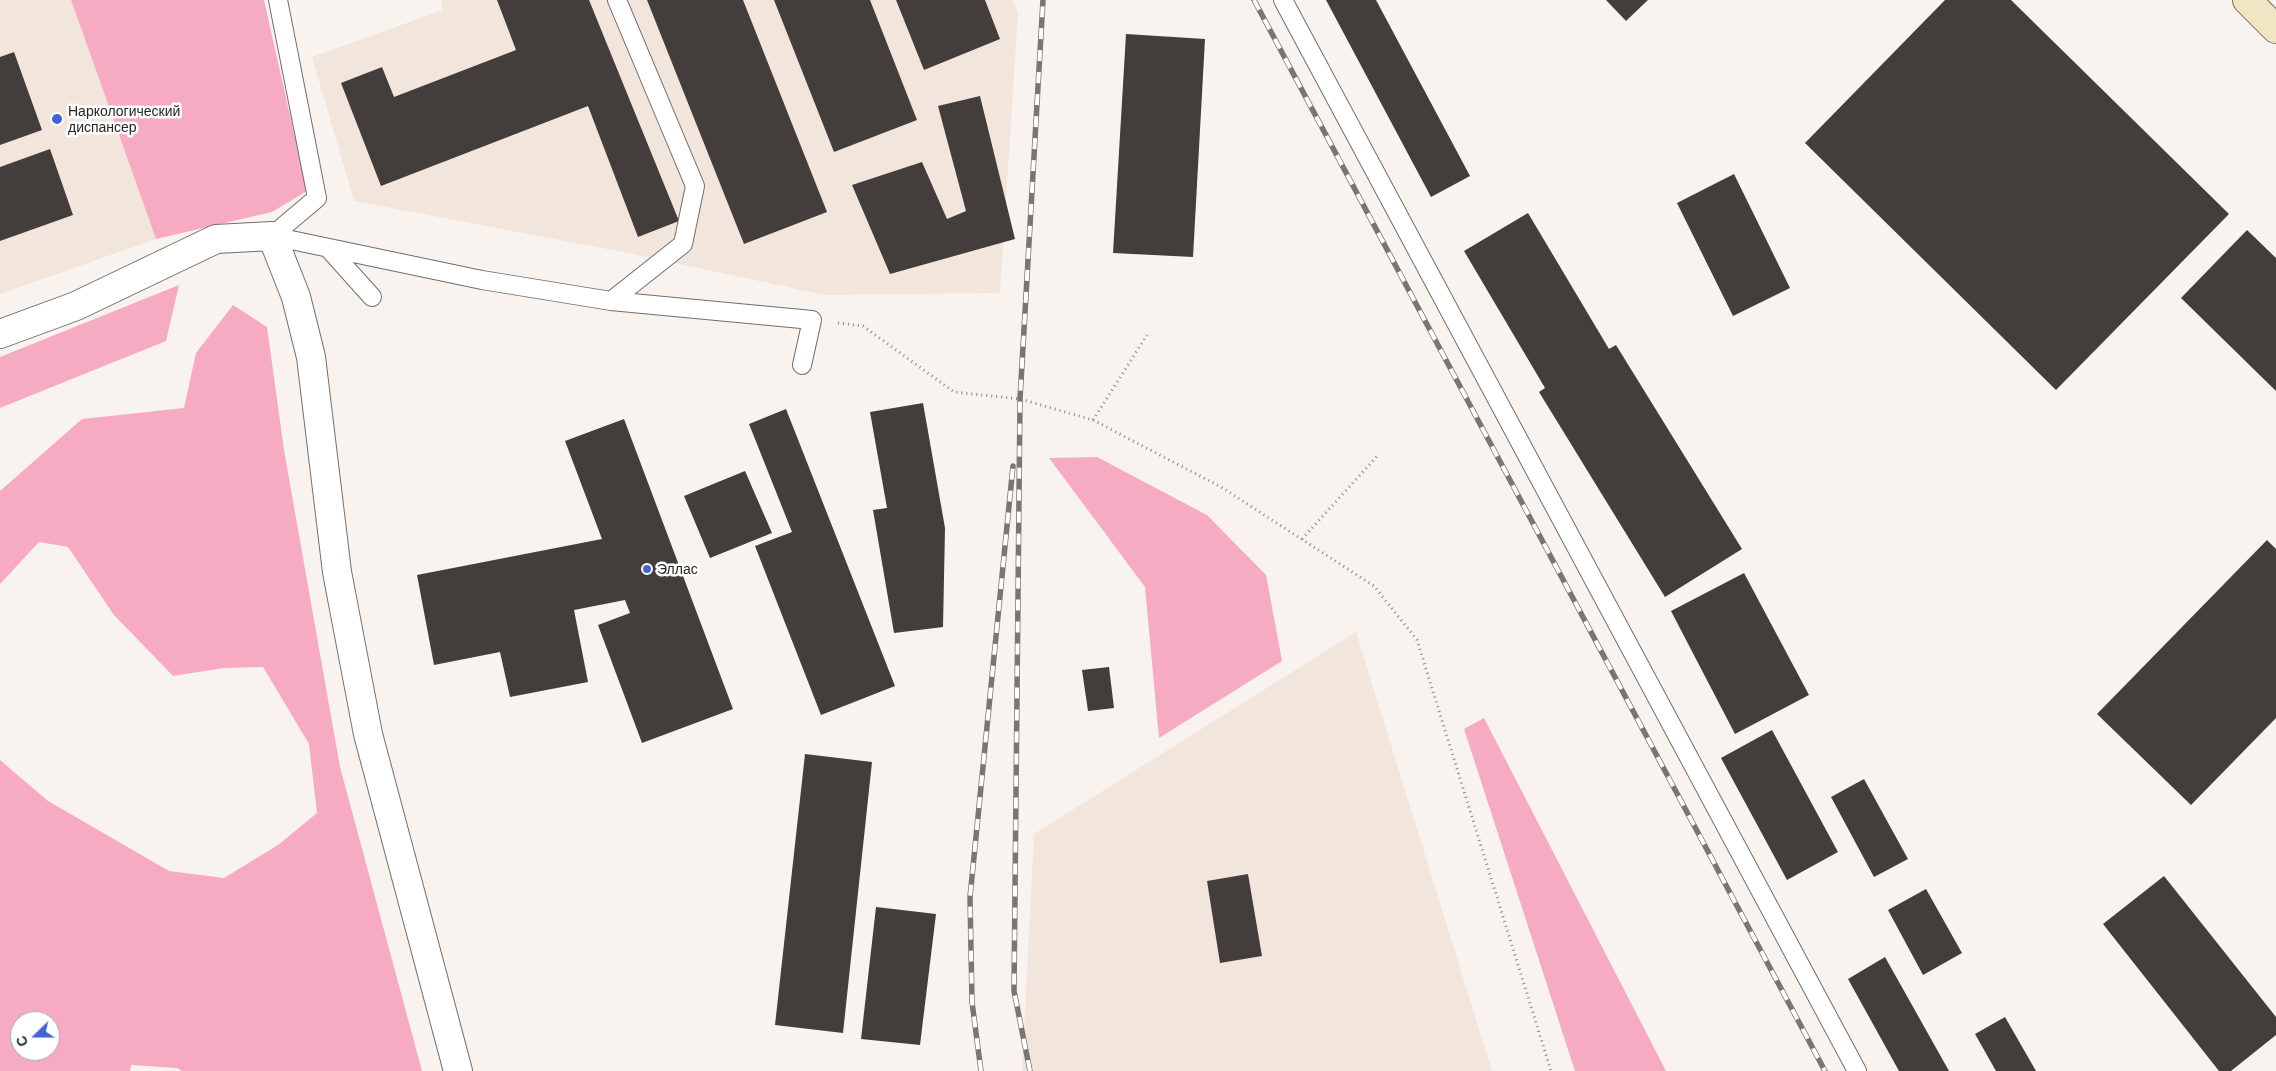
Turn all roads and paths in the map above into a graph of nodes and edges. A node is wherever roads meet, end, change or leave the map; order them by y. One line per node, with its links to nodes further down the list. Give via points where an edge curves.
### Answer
1 (278, 0): 6 (lane, via 317,198)
2 (618, 0): 9 (lane, via 695,186 683,244)
3 (1283, 0): 19 (lane)
4 (2247, 0): 5 (main road)
5 (2276, 30)
6 (272, 236): 7 (lane); 11 (street, via 216,239 76,306); 17 (street, via 296,297 311,356 337,572 368,734)
7 (328, 248): 8 (lane); 9 (lane, via 482,280)
8 (372, 297)
9 (611, 301): 10 (lane)
10 (812, 320): 13 (lane); 14 (path, via 863,326 954,392 1020,399)
11 (0, 334)
12 (1147, 335): 14 (path)
13 (802, 365)
14 (1093, 420): 16 (path, via 1221,486)
15 (1379, 454): 16 (path)
16 (1302, 539): 18 (path, via 1374,586 1417,640)
17 (458, 1071)
18 (1551, 1071)
19 (1857, 1071)

